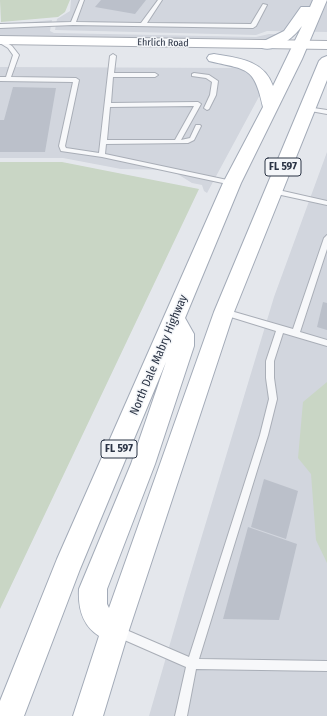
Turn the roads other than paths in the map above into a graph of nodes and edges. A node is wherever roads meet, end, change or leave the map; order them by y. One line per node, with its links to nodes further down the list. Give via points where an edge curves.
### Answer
1 (82, 0): 6 (lane)
2 (160, 0): 7 (lane)
3 (311, 0): 12 (main road, via 289,34)
4 (320, 0): 11 (main road, North Dale Mabry Highway / FL 597)
5 (265, 5): 7 (lane, via 253,26)
6 (73, 23): 7 (lane); 8 (lane)
7 (143, 24)
8 (0, 26)
9 (0, 40): 12 (main road, Ehrlich Road); 14 (lane)
10 (327, 45): 11 (main road, Ehrlich Road)
11 (298, 52): 12 (main road, Ehrlich Road); 16 (main road, Ehrlich Road); 24 (main road, North Dale Mabry Highway / FL 597)
12 (271, 54): 24 (main road, Ehrlich Road, via 207,58 241,62 254,68 267,87)
13 (0, 55): 14 (main road)
14 (24, 55): 21 (lane)
15 (112, 56): 17 (lane)
16 (327, 60): 25 (main road, FL 597)
17 (111, 75): 18 (lane); 22 (lane)
18 (155, 75)
19 (194, 75): 23 (lane, via 207,76 215,81 213,95)
20 (0, 79): 21 (lane)
21 (8, 79): 30 (lane, via 76,80 63,150)
22 (108, 105): 28 (lane); 29 (lane, via 198,104)
23 (207, 108)
24 (271, 108): 31 (main road, North Dale Mabry Highway / FL 597)
25 (307, 109): 26 (lane); 32 (main road, FL 597)
26 (327, 112)
27 (198, 126): 29 (lane, via 192,139)
28 (104, 142): 29 (lane); 30 (lane)
29 (177, 142)
30 (102, 155): 31 (lane)
31 (232, 183): 36 (main road, North Dale Mabry Highway / FL 597)
32 (274, 191): 33 (lane); 35 (main road, FL 597)
33 (327, 203)
34 (327, 238): 38 (lane)
35 (224, 312): 37 (lane); 40 (main road, FL 597)
36 (174, 319): 40 (main road, via 183,334 183,346 143,464 92,589 96,616 100,622); 43 (main road, North Dale Mabry Highway / FL 597, via 64,576)
37 (280, 329): 38 (lane); 41 (lane, via 270,361 273,399 264,436)
38 (295, 334): 39 (lane)
39 (327, 343)
40 (115, 630): 41 (lane); 44 (main road, FL 597)
41 (192, 664): 42 (lane); 45 (lane)
42 (327, 666)
43 (9, 716)
44 (88, 716)
45 (181, 716)

